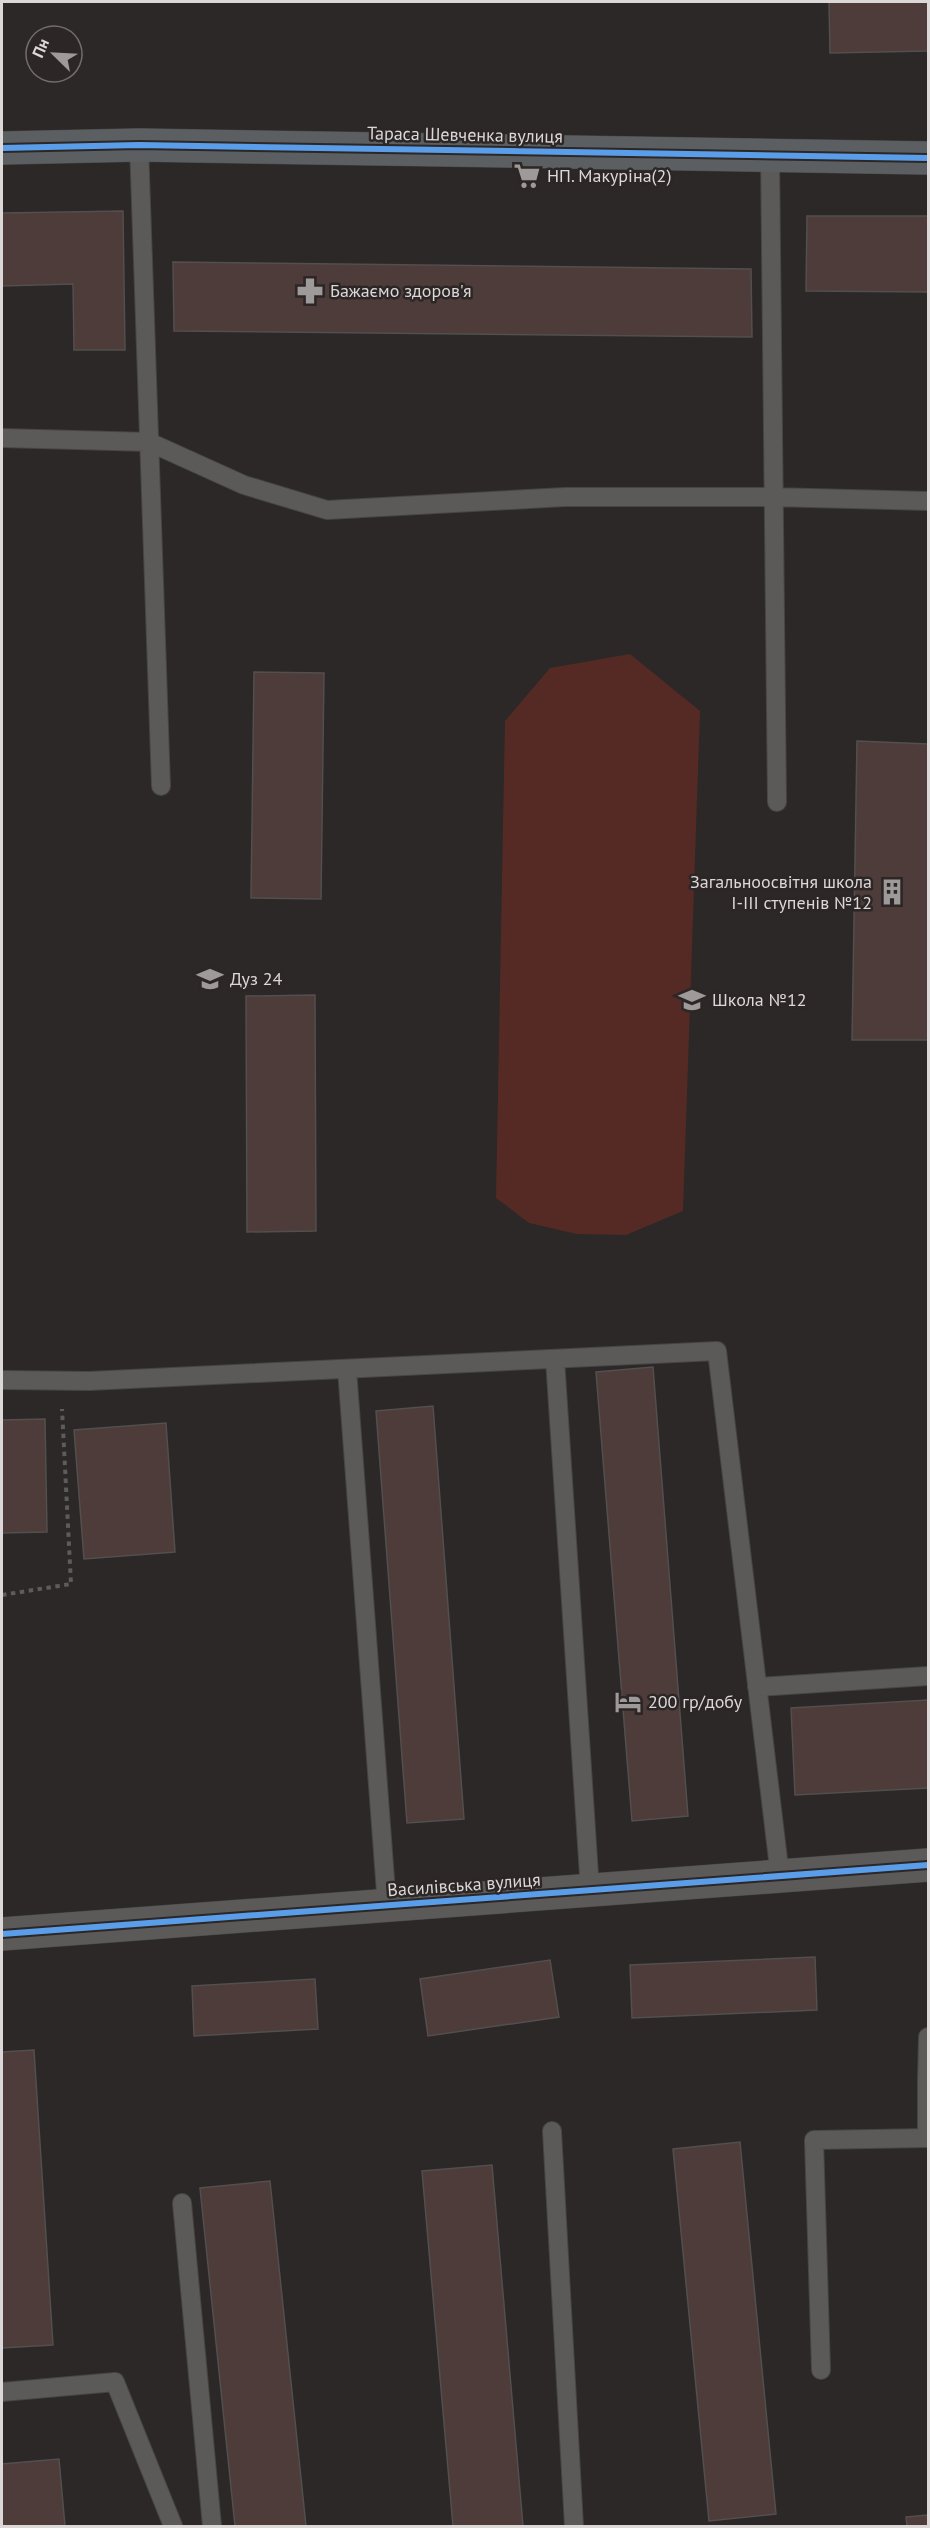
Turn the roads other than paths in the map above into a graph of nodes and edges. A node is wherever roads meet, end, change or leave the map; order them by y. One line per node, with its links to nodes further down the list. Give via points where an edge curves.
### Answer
1 (140, 145): 2 (street, Тараса Шевченка вулиця); 3 (street, Тараса Шевченка вулиця); 6 (lane)
2 (2, 148)
3 (770, 155): 4 (street, Тараса Шевченка вулиця); 7 (lane)
4 (928, 158)
5 (2, 438): 6 (lane)
6 (149, 442): 7 (lane, via 244,485 327,510 565,497); 9 (lane)
7 (772, 497): 8 (lane); 10 (lane)
8 (928, 501)
9 (161, 786)
10 (777, 802)
11 (555, 1359): 12 (lane); 15 (lane, via 717,1351); 18 (lane)
12 (347, 1369): 13 (lane, via 61,1382); 19 (lane)
13 (2, 1380)
14 (928, 1677): 15 (lane)
15 (757, 1687): 17 (lane)
16 (928, 1865): 17 (street, Василівська вулиця)
17 (780, 1876): 18 (street, Василівська вулиця)
18 (590, 1890): 19 (street, Василівська вулиця)
19 (387, 1906): 20 (street, Василівська вулиця)
20 (2, 1934)
21 (928, 2037): 22 (lane)
22 (928, 2082): 25 (lane, via 927,2138 814,2140)
23 (552, 2131): 29 (lane)
24 (182, 2204): 28 (lane)
25 (821, 2370)
26 (2, 2392): 27 (lane, via 115,2382)
27 (173, 2526)
28 (212, 2526)
29 (574, 2526)

